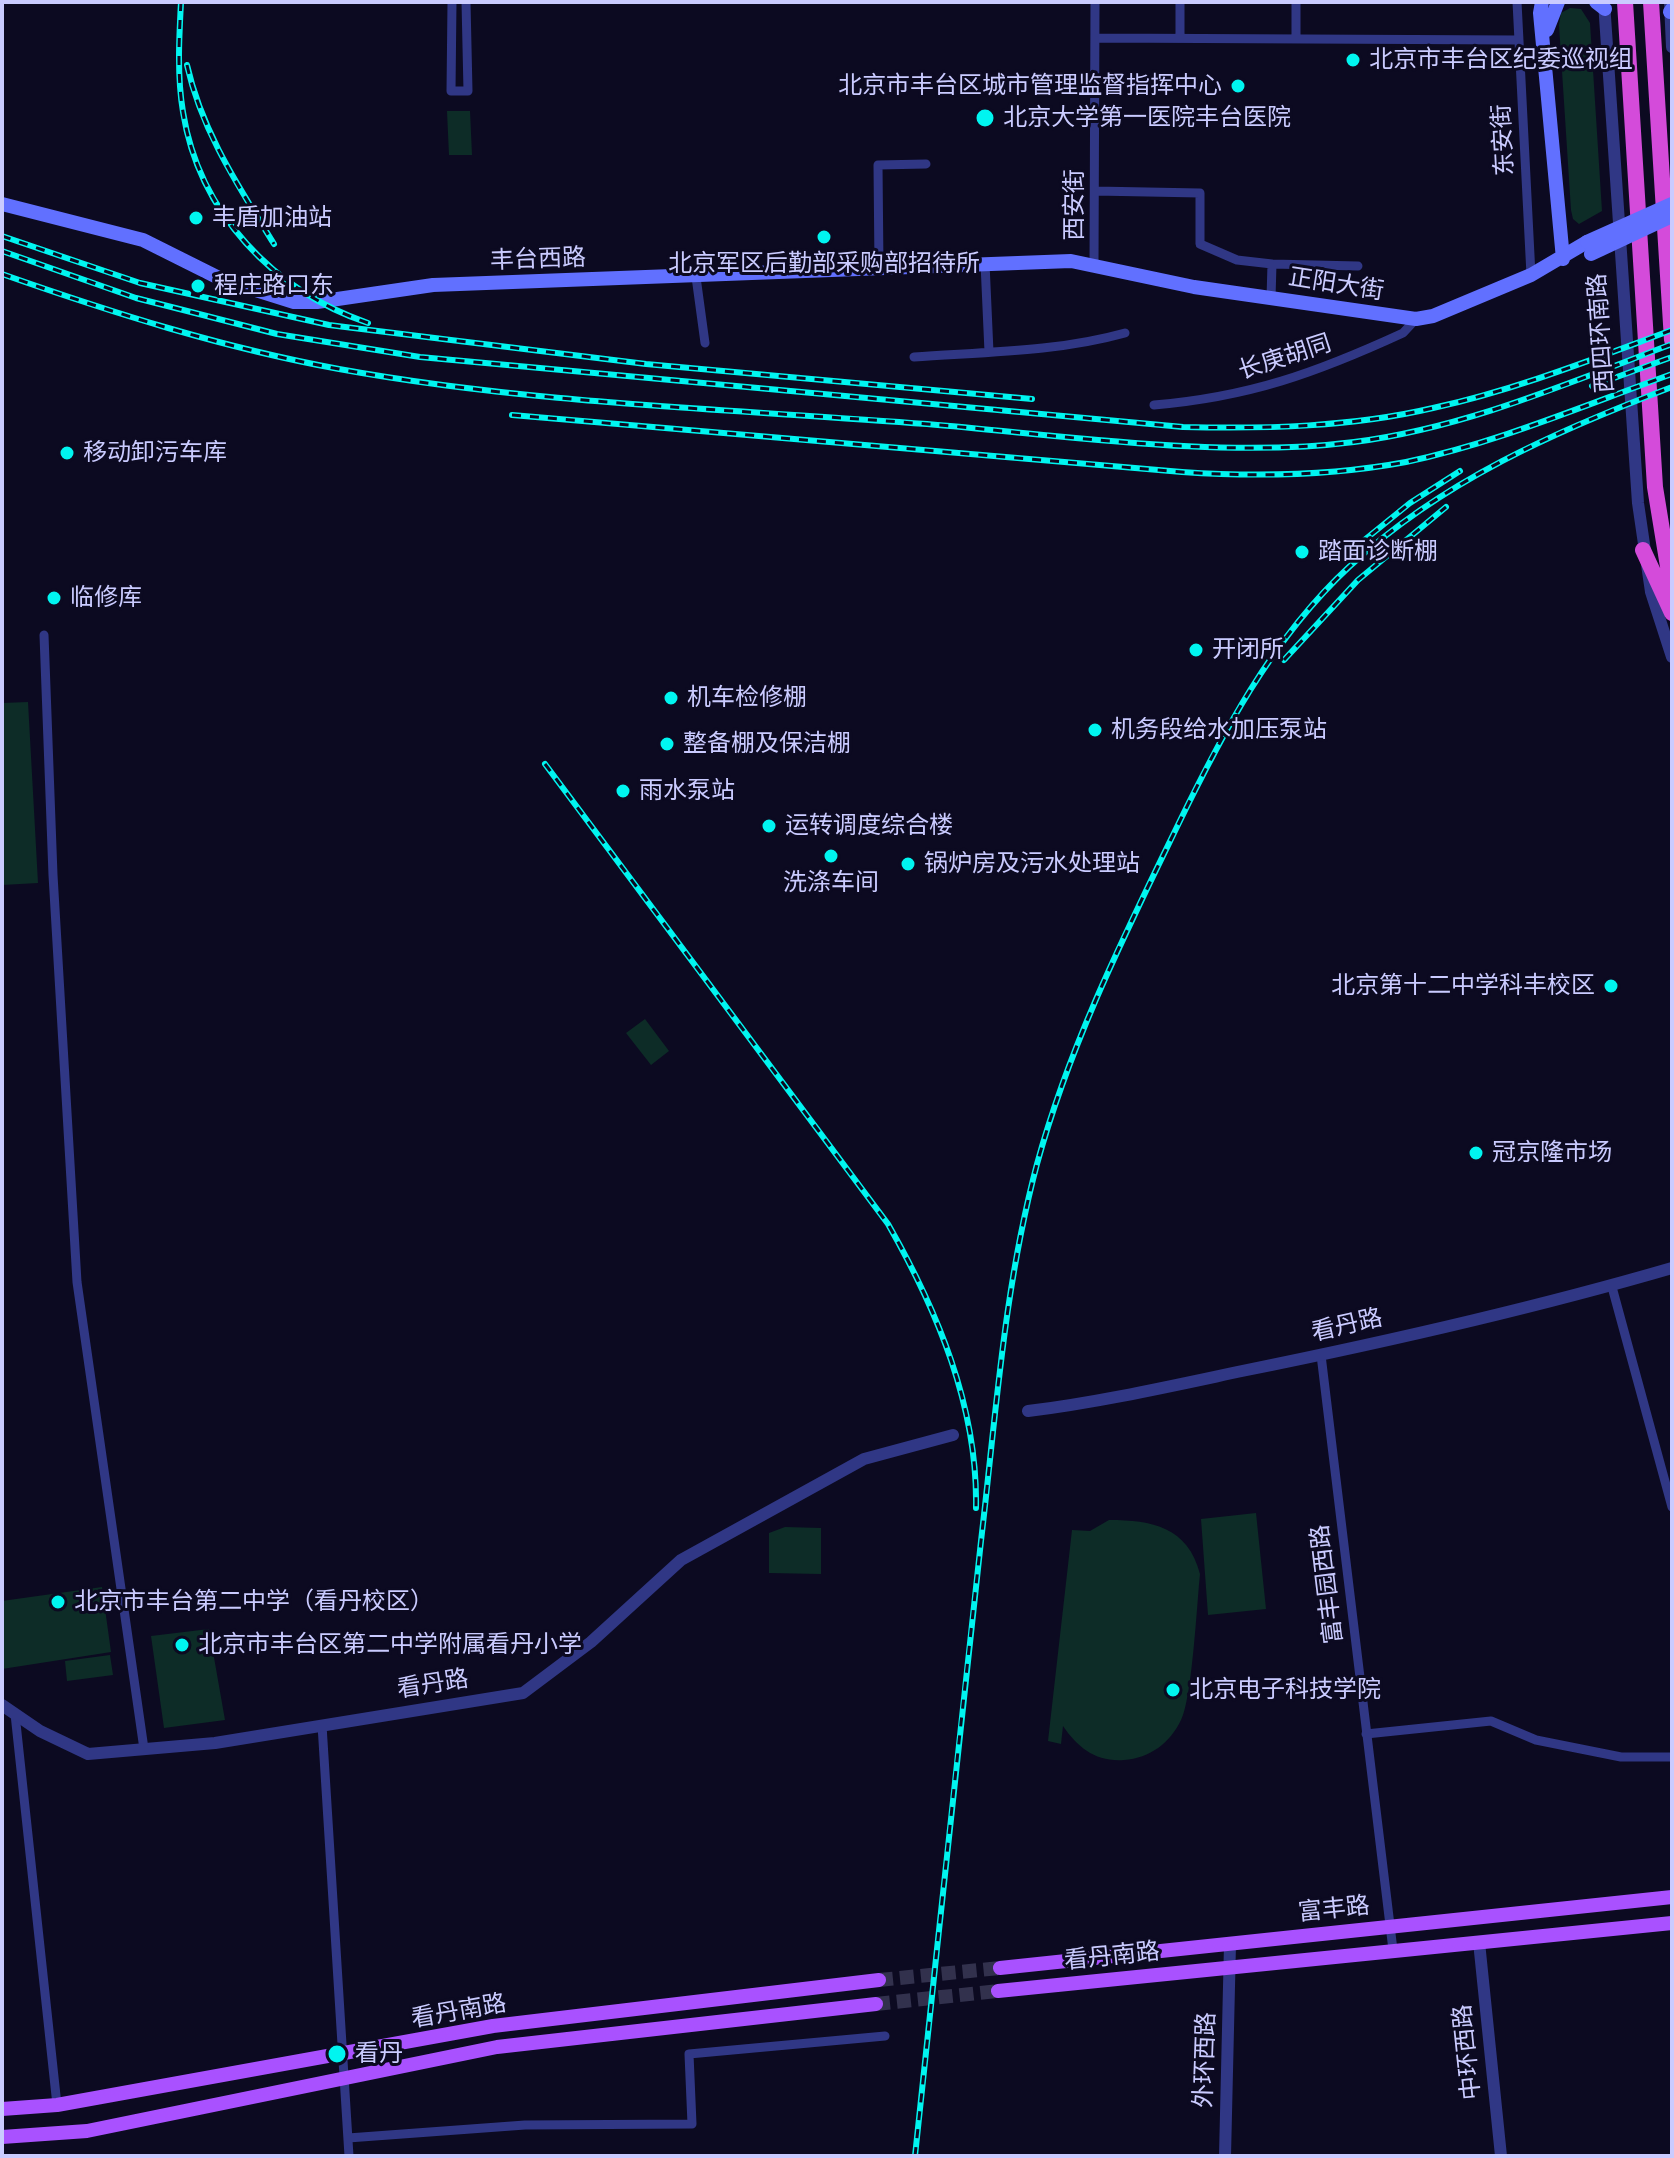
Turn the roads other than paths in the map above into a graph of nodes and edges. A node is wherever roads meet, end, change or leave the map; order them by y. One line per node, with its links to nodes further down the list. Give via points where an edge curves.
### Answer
1 (452, 2): 2 (street, via 451,91 468,91)
2 (466, 2)
3 (1095, 2): 13 (street, 西安街)
4 (1180, 2): 14 (street)
5 (1296, 2): 15 (street)
6 (1517, 2): 17 (street, 东安街)
7 (1542, 2): 16 (main road)
8 (1558, 2): 16 (main road)
9 (1625, 2): 42 (highway, 西四环南路, via 1655,487)
10 (1651, 2): 36 (highway)
11 (1602, 4): 41 (street, 西四环南路)
12 (1671, 8): 18 (street)
13 (1095, 38): 14 (street); 20 (street, 西安街)
14 (1180, 38): 15 (street)
15 (1296, 39): 17 (street)
16 (1545, 39): 25 (main road)
17 (1518, 40): 31 (street, 东安街)
18 (1672, 47)
19 (926, 164): 30 (street, via 878,165)
20 (1095, 191): 27 (street, 西安街); 28 (street, via 1200,193 1200,244 1237,260)
21 (2, 204): 32 (main road, 丰台西路, via 143,240 221,279 294,302 433,285)
22 (1672, 204): 24 (main road, 正阳大街, bridge)
23 (1672, 216): 24 (main road, 正阳大街, bridge)
24 (1589, 248): 25 (main road, 正阳大街)
25 (1563, 259): 31 (main road, 正阳大街)
26 (985, 263): 27 (main road, 丰台西路); 30 (main road, 丰台西路); 38 (street)
27 (1094, 264): 33 (main road, 正阳大街)
28 (1272, 264): 29 (street); 33 (street)
29 (1358, 266)
30 (879, 267): 32 (main road, 丰台西路)
31 (1531, 275): 34 (main road, 正阳大街)
32 (696, 277): 37 (street)
33 (1271, 298): 34 (main road, 正阳大街)
34 (1416, 319): 40 (street, 长庚胡同, via 1403,333 1283,384)
35 (1125, 333): 38 (street)
36 (1672, 340)
37 (705, 343)
38 (989, 352): 39 (street)
39 (914, 357)
40 (1154, 405)
41 (1643, 550): 43 (highway); 45 (street, 西四环南路)
42 (1672, 591)
43 (1672, 613)
44 (44, 635): 56 (street, via 77,1282)
45 (1672, 657)
46 (1672, 1268): 47 (street, 看丹路)
47 (1612, 1287): 48 (street, 看丹路); 51 (street)
48 (1321, 1355): 49 (street, 看丹路); 55 (street, 富丰园西路)
49 (1028, 1411)
50 (953, 1435): 54 (street, 看丹路, via 864,1459 681,1560 591,1642 523,1693)
51 (1672, 1507)
52 (2, 1705): 53 (street, 看丹路)
53 (15, 1714): 56 (street, 看丹路, via 88,1754); 72 (street)
54 (322, 1725): 56 (street, 看丹路); 70 (street)
55 (1366, 1734): 57 (street, via 1491,1721 1536,1740 1621,1757); 60 (street, 富丰园西路)
56 (144, 1749)
57 (1672, 1757)
58 (1672, 1897): 60 (main road, 富丰路)
59 (1672, 1923): 61 (main road, 富丰路)
60 (1390, 1927): 62 (main road, 富丰路); 63 (street, 富丰园西路)
61 (1479, 1942): 63 (main road, 富丰路); 78 (street, 中环西路)
62 (1230, 1944): 64 (street, 外环西路); 65 (main road, 富丰路)
63 (1393, 1950): 64 (main road, 富丰路)
64 (1231, 1966): 67 (main road, 看丹南路); 77 (street, 外环西路)
65 (1000, 1968)
66 (879, 1980): 70 (main road, 看丹南路, via 493,2026)
67 (998, 1991)
68 (876, 2004): 71 (main road, 看丹南路, via 497,2047)
69 (885, 2036): 75 (street, via 689,2054 692,2124 525,2125)
70 (343, 2056): 71 (street); 72 (main road, 看丹南路)
71 (347, 2078): 74 (main road, 看丹南路, via 87,2131); 75 (street)
72 (57, 2105): 73 (main road, 看丹南路)
73 (2, 2109)
74 (2, 2137)
75 (348, 2138): 76 (street)
76 (349, 2156)
77 (1225, 2156)
78 (1501, 2156)

